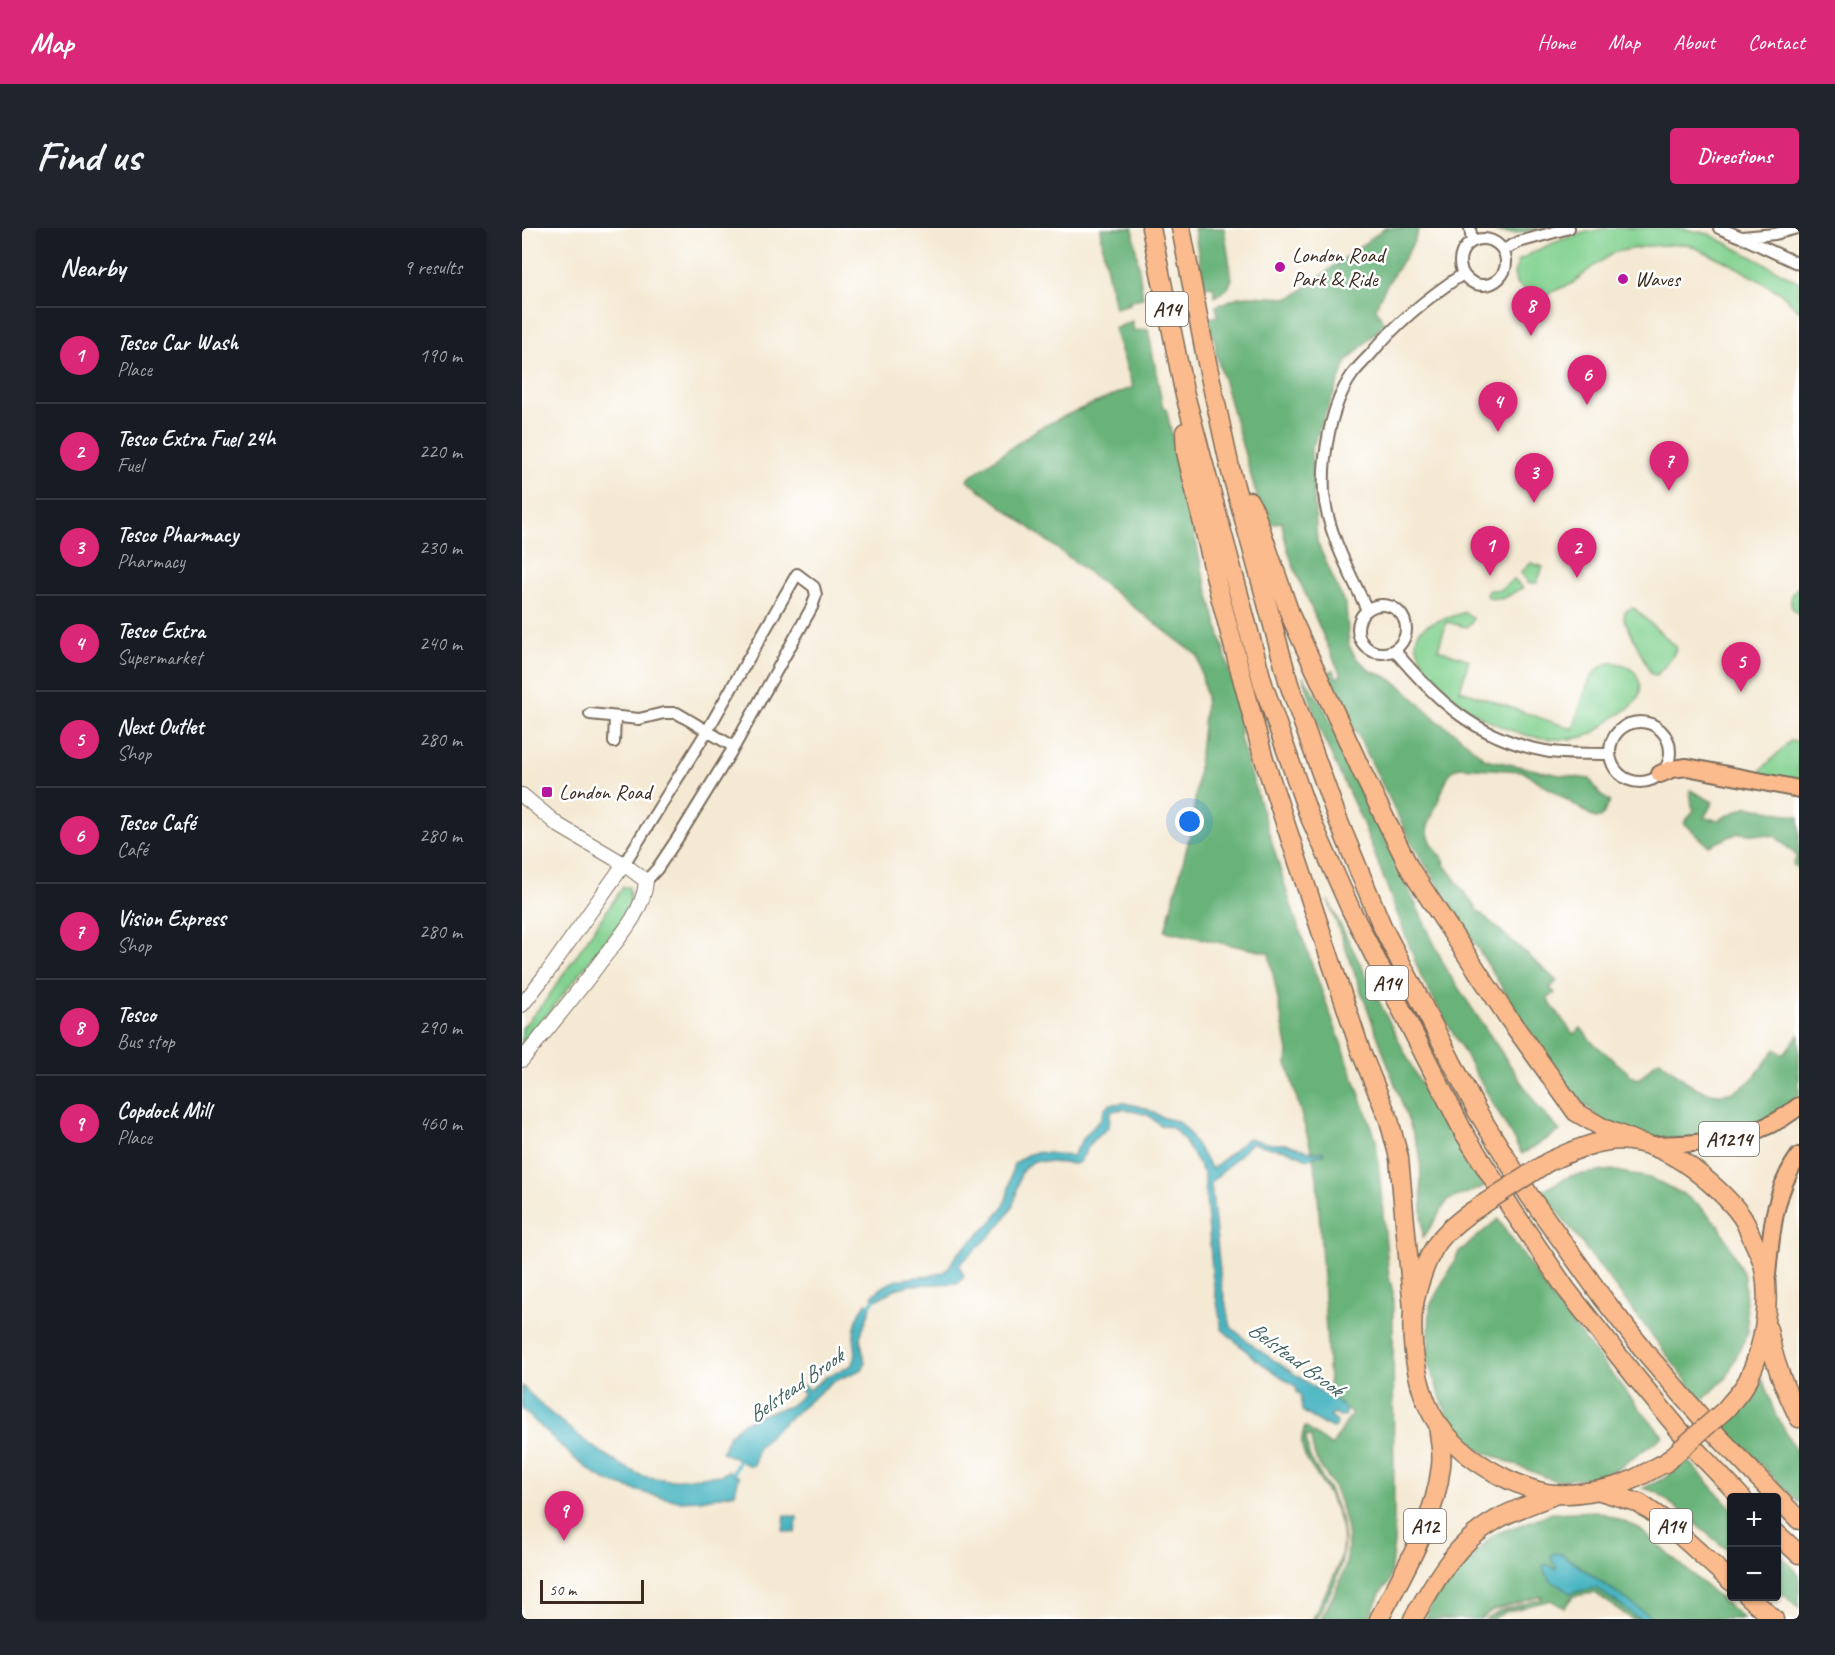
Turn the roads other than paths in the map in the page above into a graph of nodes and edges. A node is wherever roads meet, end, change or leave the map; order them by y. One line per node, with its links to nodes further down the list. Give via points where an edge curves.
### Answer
1 (1151, 228): 12 (highway, A14)
2 (1181, 228): 13 (highway, A14)
3 (1470, 228): 8 (street)
4 (1569, 228): 9 (street)
5 (1719, 228): 7 (street)
6 (1797, 228): 7 (street)
7 (1741, 237): 10 (street)
8 (1472, 242): 9 (street, via 1484,239); 11 (street, via 1463,250)
9 (1503, 250): 11 (street, via 1505,267 1495,281 1479,285)
10 (1799, 264)
11 (1463, 274): 14 (street, via 1425,300 1384,338 1352,375 1332,422 1324,495 1336,542)
12 (1184, 391): 33 (highway, A14, via 1186,452 1263,756 1399,1158); 38 (highway, A14, via 1263,684 1308,813 1350,910 1464,1133 1513,1211 1566,1289 1633,1374 1695,1449)
13 (1230, 468): 30 (highway, A14, via 1254,510 1291,617 1410,868 1507,1016 1576,1112 1605,1129); 40 (highway, A14, via 1289,684 1338,820 1382,926 1477,1111 1529,1194 1631,1334 1713,1431)
14 (1367, 610): 15 (street, via 1358,626 1360,639 1378,653); 15 (street, via 1389,606 1404,617 1406,637)
15 (1395, 651): 21 (street, via 1440,700 1492,735 1547,752)
16 (590, 714): 17 (street)
17 (615, 717): 18 (street, via 639,719 677,713); 19 (street)
18 (707, 731): 20 (street); 20 (street, via 797,574 814,587 812,607); 25 (street)
19 (614, 742)
20 (734, 747): 26 (street)
21 (1610, 754): 22 (street, via 1617,772 1625,778 1641,782); 22 (street, via 1614,736 1628,724 1655,726 1667,740 1669,758)
22 (1660, 774): 23 (main road, via 1686,767)
23 (1799, 789)
24 (522, 795): 25 (street, via 558,825)
25 (624, 864): 26 (street); 27 (street)
26 (646, 881): 28 (street, via 642,900 626,928)
27 (522, 1005)
28 (522, 1060)
29 (1799, 1106): 30 (main road, A1214, via 1776,1122 1736,1138 1689,1145)
30 (1644, 1143): 32 (highway, via 1684,1162 1725,1196 1743,1219 1763,1266); 33 (highway, bridge, via 1610,1141 1574,1149 1457,1221 1433,1250)
31 (1799, 1156): 32 (main road, via 1788,1172 1774,1216)
32 (1766, 1288): 34 (highway)
33 (1413, 1309): 36 (highway, via 1417,1367)
34 (1766, 1315): 35 (highway, via 1772,1354); 37 (highway, bridge, via 1747,1381 1726,1409 1665,1462 1621,1485)
35 (1799, 1418)
36 (1438, 1424): 39 (highway, via 1470,1457 1495,1473); 45 (highway, A12, via 1442,1463 1436,1495 1419,1540)
37 (1598, 1490): 39 (highway); 43 (highway, A14, via 1639,1503 1661,1518)
38 (1738, 1493)
39 (1556, 1494): 46 (highway, A12, via 1495,1520 1459,1548)
40 (1799, 1520)
41 (1781, 1538): 42 (highway)
42 (1799, 1554)
43 (1727, 1578)
44 (1754, 1601): 47 (highway)
45 (1379, 1619)
46 (1413, 1619)
47 (1774, 1619)

